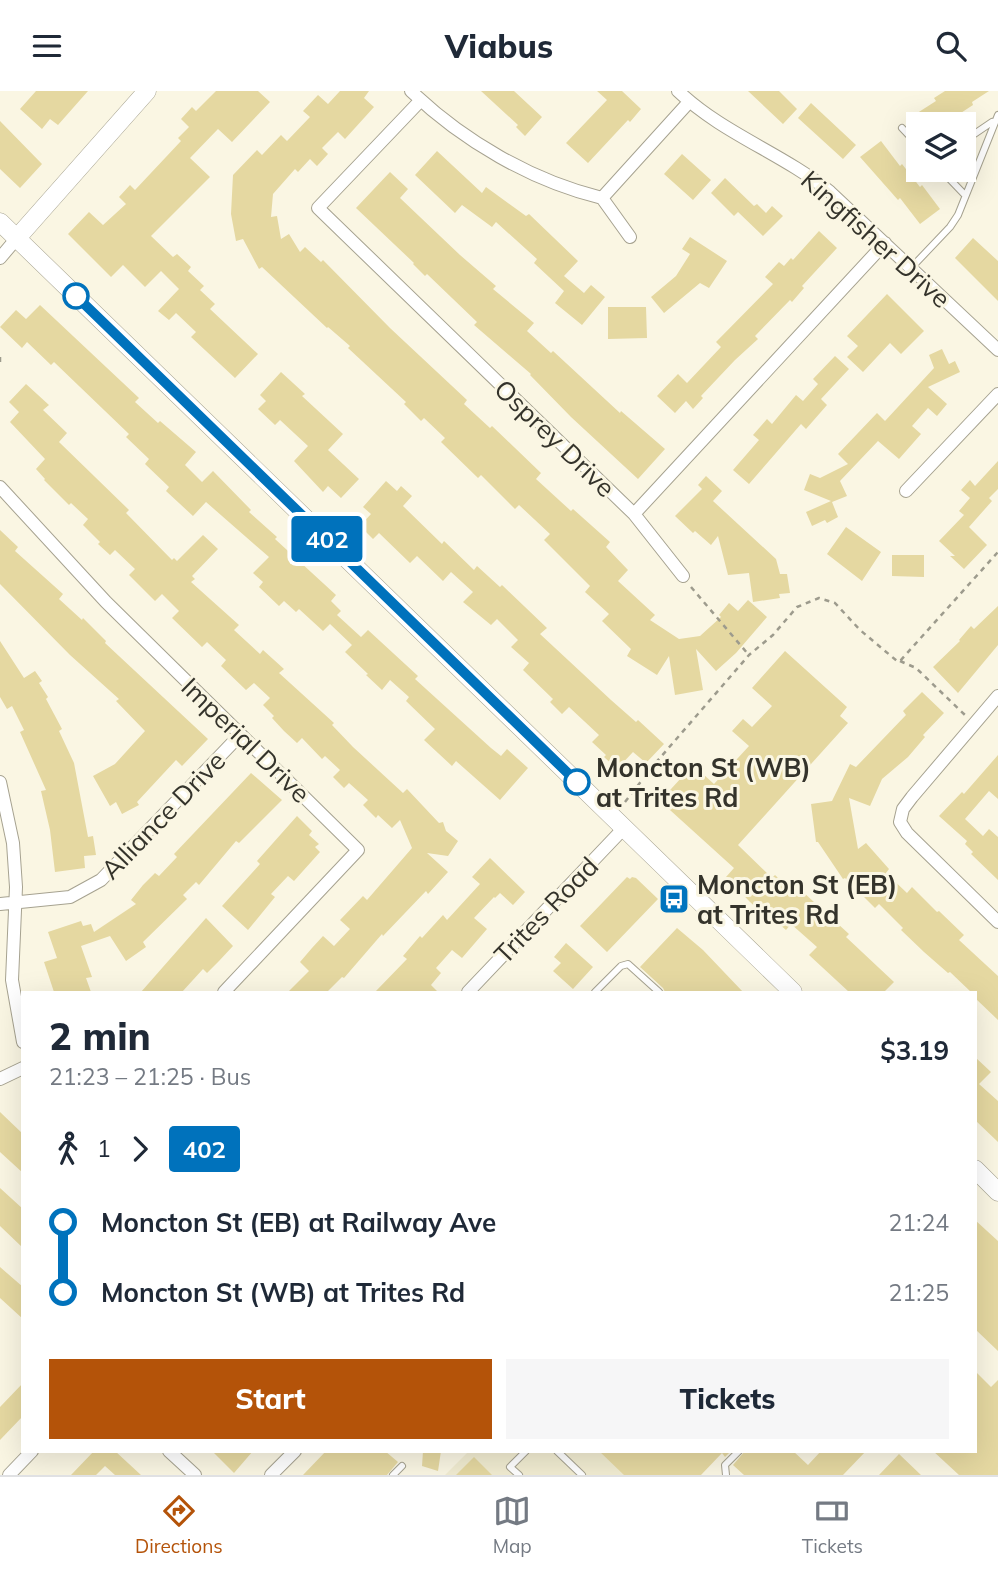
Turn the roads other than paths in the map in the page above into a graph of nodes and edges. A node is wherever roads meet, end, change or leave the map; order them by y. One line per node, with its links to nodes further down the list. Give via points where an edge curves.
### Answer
1 (147, 91): 14 (street)
2 (678, 91): 4 (street, Kingfisher Drive)
3 (416, 96): 11 (street, via 469,138 530,172); 22 (street, Osprey Drive, via 318,208)
4 (690, 102): 11 (street); 15 (street, Kingfisher Drive, via 714,121 816,180)
5 (996, 118): 8 (lane); 10 (lane)
6 (902, 128): 7 (lane)
7 (906, 132)
8 (976, 132)
9 (952, 182): 10 (lane)
10 (964, 194): 17 (lane, via 950,227)
11 (602, 198): 13 (street)
12 (0, 222): 14 (street)
13 (630, 237)
14 (17, 238): 16 (street); 27 (street)
15 (885, 243): 17 (street, Kingfisher Drive); 22 (street, Osprey Drive)
16 (0, 258)
17 (912, 267): 18 (street, Kingfisher Drive)
18 (998, 350)
19 (998, 394): 21 (street)
20 (0, 487): 25 (street, Imperial Drive, via 106,602)
21 (906, 491)
22 (634, 514): 23 (street)
23 (683, 576)
24 (998, 696): 30 (street, via 912,797 900,822)
25 (240, 735): 28 (street, Alliance Drive, via 101,880 70,897); 31 (street, Imperial Drive, via 358,850)
26 (0, 782): 28 (street, via 13,843)
27 (624, 828): 32 (street, Trites Road); 35 (street)
28 (15, 904): 29 (street, Alliance Drive); 36 (street, via 12,980)
29 (0, 905)
30 (998, 922)
31 (225, 991)
32 (469, 991)
33 (596, 991): 34 (lane, via 628,964)
34 (658, 991)
35 (792, 991)
36 (21, 1031)
37 (21, 1069): 38 (street)
38 (0, 1079)
39 (977, 1171): 40 (street)
40 (998, 1192)
41 (30, 1453): 48 (street)
42 (171, 1453): 49 (street)
43 (293, 1453): 50 (street)
44 (524, 1453): 52 (lane, via 510,1467)
45 (559, 1453): 53 (lane)
46 (737, 1453): 54 (lane, via 725,1465)
47 (402, 1466): 51 (lane)
48 (9, 1475)
49 (195, 1475)
50 (271, 1475)
51 (393, 1475)
52 (519, 1475)
53 (582, 1475)
54 (726, 1475)

